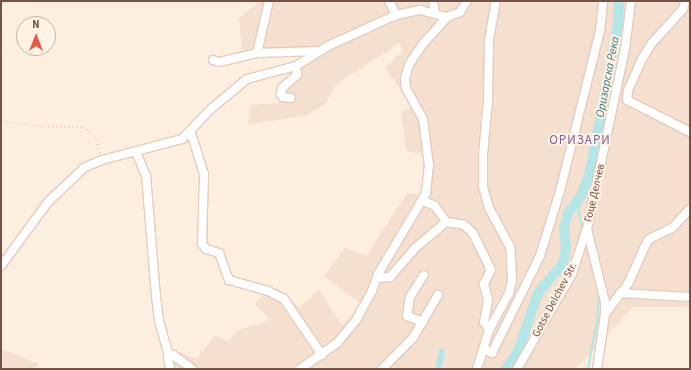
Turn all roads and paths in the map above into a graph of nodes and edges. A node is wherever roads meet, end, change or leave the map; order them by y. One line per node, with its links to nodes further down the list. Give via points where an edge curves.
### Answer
1 (269, 1): 13 (street)
2 (390, 1): 10 (street)
3 (433, 1): 9 (street)
4 (467, 1): 11 (street, via 460,12)
5 (496, 1): 36 (street, via 489,40 483,188 489,208 510,247 512,264 509,293)
6 (603, 1): 37 (street, via 600,32 560,191 540,256 492,353)
7 (631, 1): 16 (street, Гоце Делчев, via 625,48)
8 (685, 1): 17 (street, via 683,9 652,43)
9 (435, 13): 10 (street, via 412,11); 11 (street)
10 (396, 15): 12 (street)
11 (446, 18): 24 (street, via 414,55 405,78 406,88 421,112 428,156 429,181)
12 (319, 51): 13 (street); 15 (street)
13 (257, 52): 14 (street, via 220,62)
14 (213, 60)
15 (296, 66): 18 (street, via 297,75 282,88 281,94 282,98); 21 (street, via 247,79 211,109)
16 (614, 92): 17 (street); 27 (street, Гоце Делчев, via 597,189)
17 (627, 96): 20 (street, via 629,103)
18 (291, 98)
19 (1, 121): 23 (path, via 83,127 95,136)
20 (690, 132)
21 (191, 133): 22 (street, via 174,142); 38 (street, via 204,174 202,244 206,249 220,254 229,280 268,291 284,299)
22 (136, 152): 23 (street); 39 (street, via 146,175 159,321)
23 (102, 160): 28 (street, via 85,167 48,202)
24 (422, 200): 26 (street, via 434,206); 30 (street)
25 (690, 209): 31 (street, via 672,228 649,239 635,270)
26 (446, 222): 30 (street, via 414,249 390,277); 36 (street, via 464,225 470,229 491,270 484,284 488,300 484,322)
27 (587, 228): 34 (street, Гоце Делчев, via 605,302); 45 (street, Gotse Delchev Str., via 572,274)
28 (1, 266)
29 (424, 274): 35 (street, via 410,297 407,316)
30 (377, 278): 38 (street, via 356,320 337,343)
31 (620, 293): 33 (street); 34 (street)
32 (438, 295): 35 (street)
33 (690, 297)
34 (605, 314): 46 (street)
35 (423, 322): 43 (street, via 413,338)
36 (489, 330): 37 (street)
37 (484, 349): 44 (street)
38 (322, 355): 42 (street)
39 (170, 356): 40 (street); 41 (street, via 179,358)
40 (170, 369)
41 (192, 369)
42 (300, 369)
43 (382, 369)
44 (477, 369)
45 (517, 369)
46 (597, 369)

